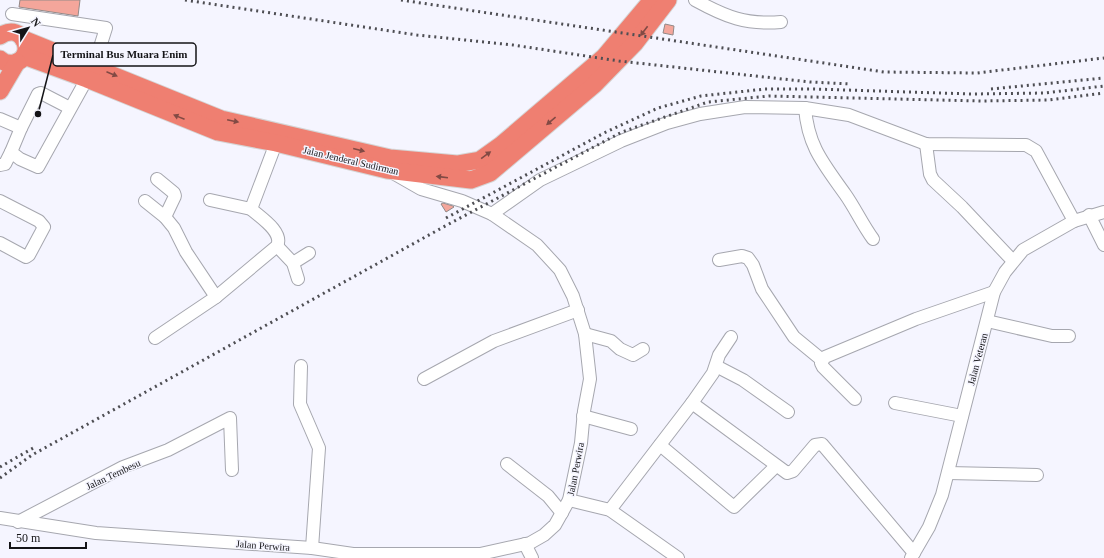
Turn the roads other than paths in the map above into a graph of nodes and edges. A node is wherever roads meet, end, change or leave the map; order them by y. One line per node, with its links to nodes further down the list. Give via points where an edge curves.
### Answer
1 (652, 0): 18 (highway, Jalan Jenderal Sudirman, one-way to 1, via 457,164 480,160 604,58)
2 (668, 0): 18 (highway, Jalan Jenderal Sudirman, one-way to 18, via 635,43 594,85 490,173 471,180)
3 (695, 0): 5 (street, via 746,22)
4 (12, 14): 9 (street, via 106,28)
5 (781, 22)
6 (0, 36): 7 (highway, Jalan Jenderal Sudirman, via 10,32)
7 (24, 39): 8 (highway, via 26,47); 9 (highway, Jalan Jenderal Sudirman)
8 (9, 61): 9 (highway, Jalan Jenderal Sudirman); 10 (highway)
9 (91, 73): 11 (street); 15 (highway, Jalan Jenderal Sudirman, one-way to 9, via 218,132); 18 (highway, Jalan Jenderal Sudirman, one-way to 18, via 221,119)
10 (0, 91)
11 (70, 108): 14 (street, via 41,93 38,94); 17 (street, via 38,167)
12 (805, 108): 16 (street, via 849,115); 26 (street, via 745,107 700,114 668,123 622,141 540,180); 30 (street, via 807,128 823,164)
13 (0, 119): 14 (street)
14 (21, 128): 17 (street)
15 (276, 143): 18 (highway, Jalan Jenderal Sudirman); 24 (street)
16 (926, 144): 29 (street, via 1032,147); 36 (street, via 933,180)
17 (11, 152): 19 (street, via 5,164)
18 (389, 164): 26 (street, Jalan Perwira, via 421,189 462,201)
19 (0, 165)
20 (157, 179): 28 (street, via 175,196)
21 (210, 200): 24 (street)
22 (145, 201): 28 (street)
23 (1, 203): 31 (street, via 39,221 44,227 26,257)
24 (251, 209): 33 (street, via 276,232)
25 (1104, 212): 27 (street, Jalan Veteran)
26 (492, 214): 41 (street, Jalan Perwira, via 537,245 560,270)
27 (1089, 215): 29 (street, Jalan Veteran); 32 (street)
28 (165, 217): 40 (street)
29 (1074, 221): 36 (street, Jalan Veteran, via 1023,250)
30 (873, 239)
31 (0, 243)
32 (1104, 245)
33 (277, 246): 37 (street); 40 (street)
34 (309, 254): 37 (street)
35 (719, 260): 48 (street, via 742,256 748,258 762,289 794,337)
36 (1013, 261): 39 (street, Jalan Veteran)
37 (292, 263): 38 (street)
38 (298, 279)
39 (994, 292): 42 (street, Jalan Veteran); 48 (street, via 916,319 830,354)
40 (216, 297): 46 (street)
41 (578, 310): 43 (street, Jalan Perwira); 51 (street, via 494,342)
42 (987, 320): 44 (street, via 1046,335); 57 (street, Jalan Veteran)
43 (585, 334): 47 (street, via 611,341 633,355); 56 (street, Jalan Perwira, via 590,379)
44 (1069, 336)
45 (731, 337): 50 (street, via 719,355)
46 (155, 338)
47 (643, 348)
48 (822, 360): 52 (street, via 823,367)
49 (301, 366): 71 (street, via 300,404 319,448)
50 (716, 366): 54 (street); 55 (street, via 743,380)
51 (424, 379)
52 (855, 399)
53 (895, 403): 57 (street)
54 (692, 404): 59 (street); 61 (street)
55 (788, 412)
56 (583, 416): 58 (street); 65 (street, Jalan Perwira, via 581,443)
57 (962, 416): 63 (street, Jalan Veteran)
58 (631, 428)
59 (660, 445): 61 (street, via 734,507); 66 (street)
60 (507, 464): 67 (street, via 548,496)
61 (776, 466): 74 (street, via 787,473 793,471 815,445 822,444)
62 (232, 470): 69 (street, Jalan Tembesu, via 230,418 168,450 123,467)
63 (948, 473): 64 (street); 74 (street, Jalan Veteran, via 929,527)
64 (1037, 475)
65 (569, 500): 66 (street); 67 (street, Jalan Perwira)
66 (610, 510): 76 (street)
67 (562, 513): 70 (street, Jalan Perwira, via 555,525 544,535)
68 (0, 518): 69 (street, Jalan Perwira)
69 (18, 522): 71 (street, Jalan Perwira, via 96,533)
70 (525, 544): 73 (street, Jalan Perwira); 75 (street)
71 (312, 548): 72 (street, Jalan Perwira)
72 (351, 556): 73 (street, Jalan Perwira)
73 (480, 556)
74 (912, 556)
75 (532, 558)
76 (678, 558)

